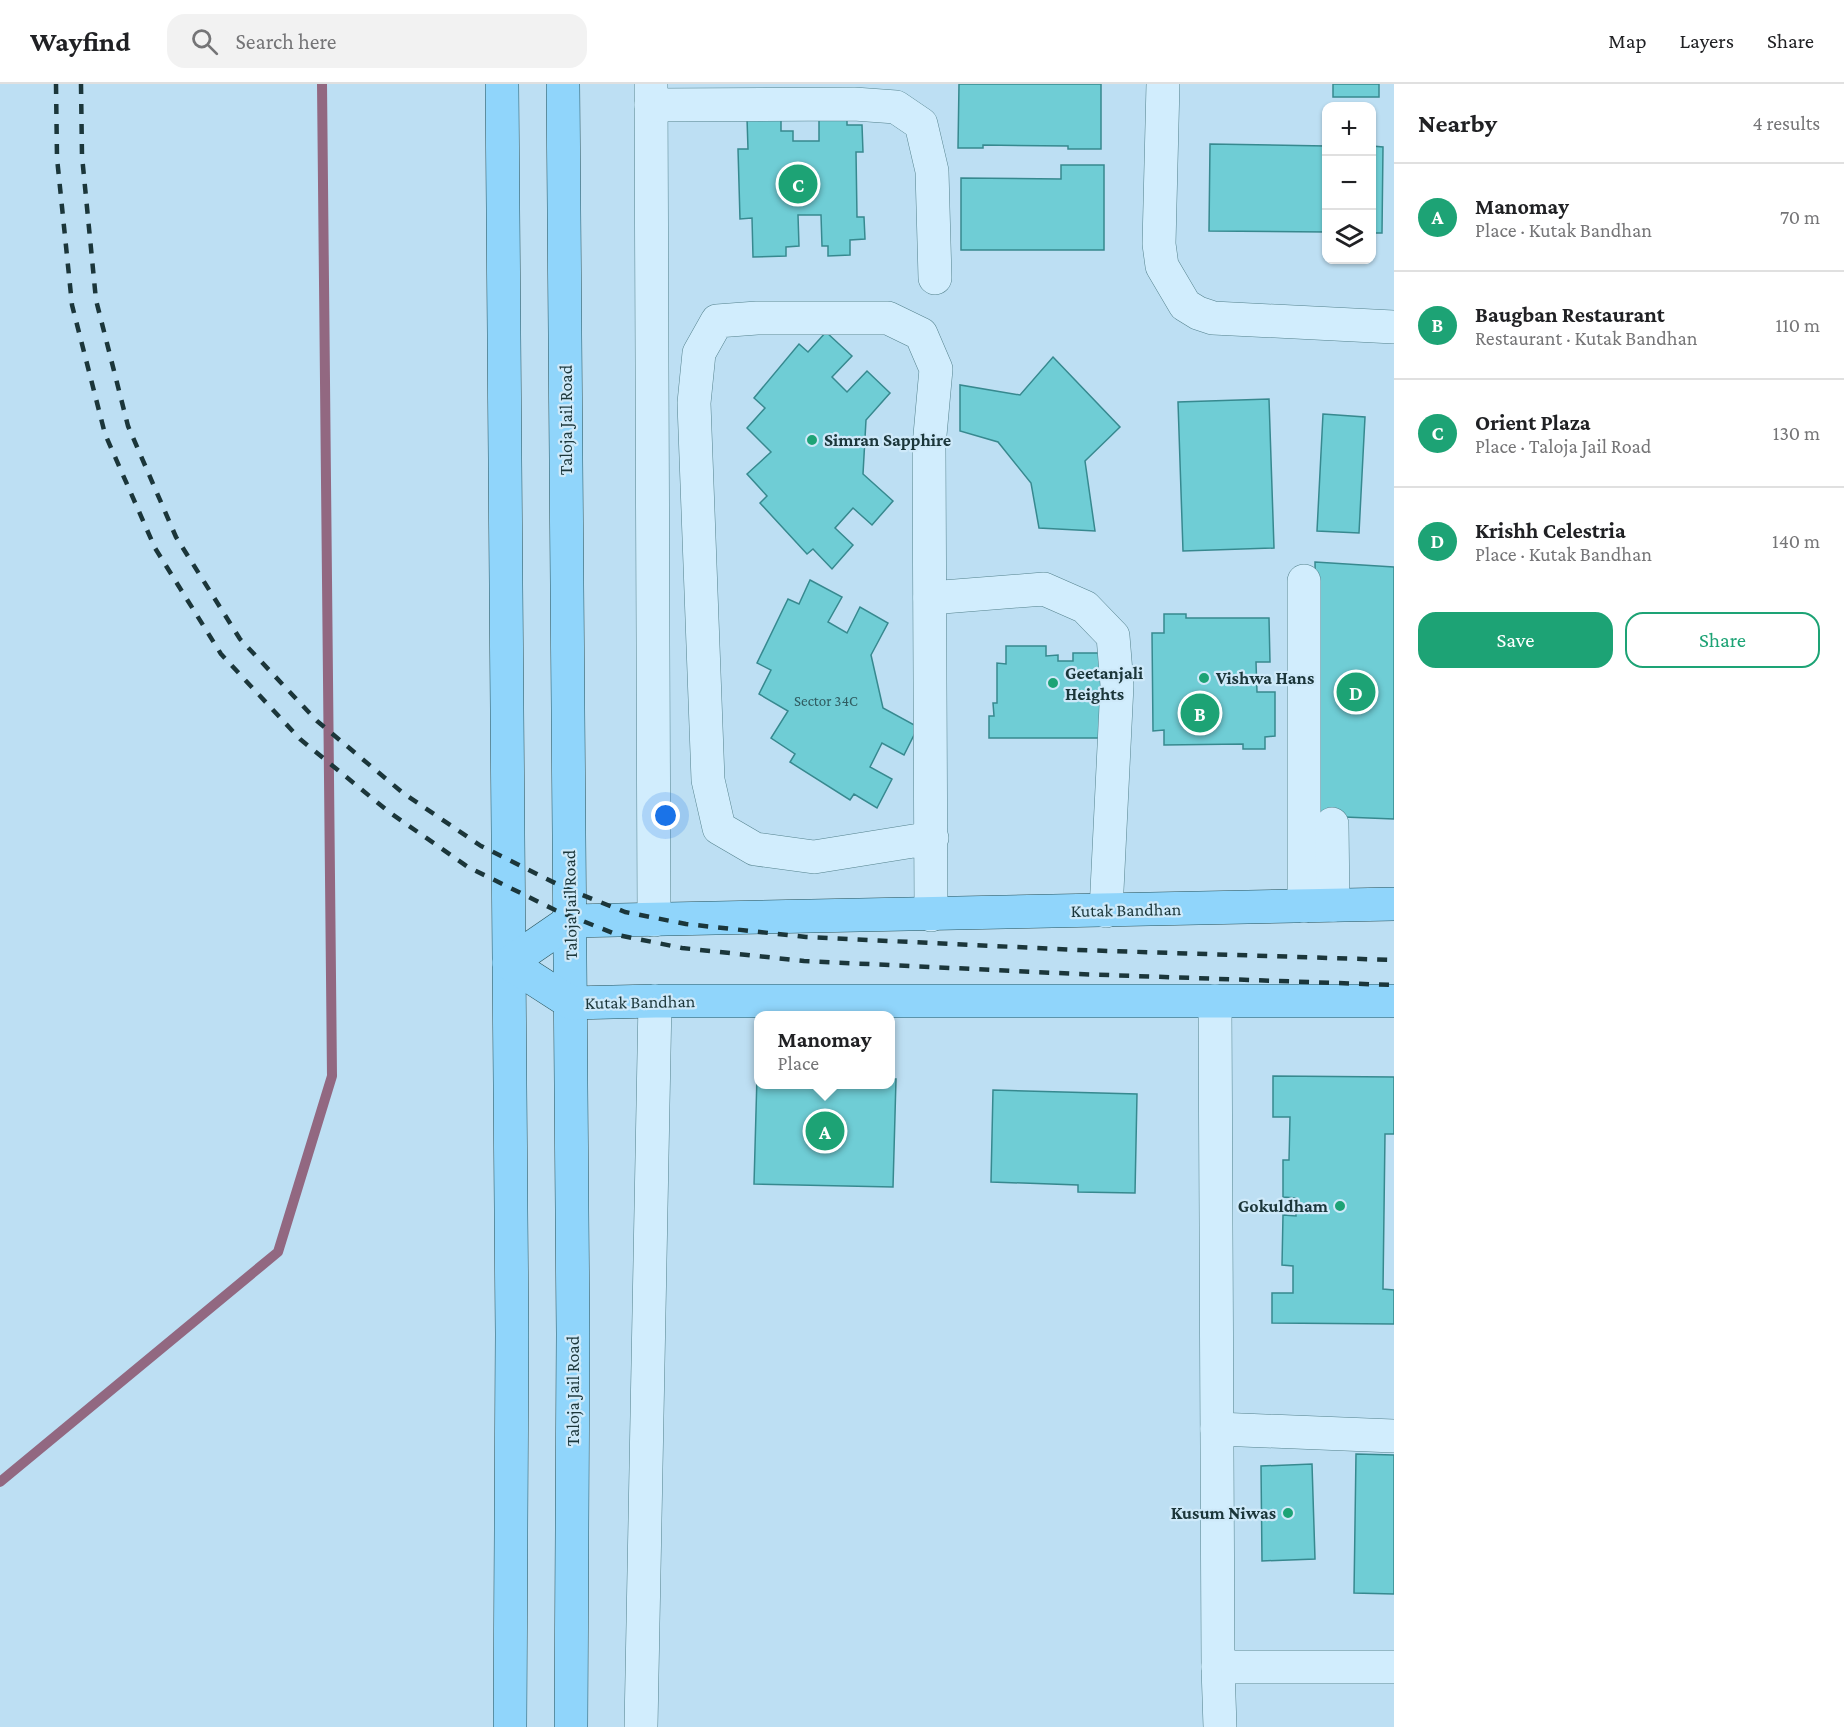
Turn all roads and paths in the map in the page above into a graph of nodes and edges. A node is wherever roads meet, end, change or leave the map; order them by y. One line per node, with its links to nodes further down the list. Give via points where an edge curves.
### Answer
1 (502, 84): 17 (main road)
2 (563, 84): 16 (main road, Taloja Jail Road)
3 (1163, 84): 6 (street, via 1158,244 1162,266 1185,305 1213,318)
4 (651, 95): 5 (street, via 896,107 921,124 932,171); 15 (street)
5 (935, 278)
6 (1394, 327)
7 (1304, 582): 12 (street)
8 (930, 598): 10 (street); 10 (street, via 929,446 936,369 921,334 888,318 717,321 699,353 694,403 708,780 719,828 755,849 814,857); 13 (street, via 1044,589 1085,607 1113,636 1117,685)
9 (1332, 824): 12 (street)
10 (932, 838): 14 (street)
11 (1394, 904): 12 (main road, Kutak Bandhan)
12 (1319, 906): 13 (main road, Kutak Bandhan)
13 (1106, 911): 14 (main road, Kutak Bandhan)
14 (931, 915): 15 (main road, Kutak Bandhan)
15 (654, 920): 16 (main road, Kutak Bandhan)
16 (570, 921): 17 (main road); 21 (main road, Taloja Jail Road)
17 (509, 963): 21 (main road, Kutak Bandhan); 26 (main road)
18 (655, 1001): 19 (main road, Kutak Bandhan); 21 (main road, Kutak Bandhan); 28 (street)
19 (1215, 1001): 20 (main road, Kutak Bandhan); 22 (street)
20 (1394, 1001)
21 (571, 1004): 27 (main road, Taloja Jail Road)
22 (1217, 1429): 23 (street); 24 (street)
23 (1394, 1436)
24 (1218, 1667): 25 (street); 29 (street)
25 (1394, 1667)
26 (510, 1727)
27 (571, 1727)
28 (641, 1727)
29 (1220, 1727)

